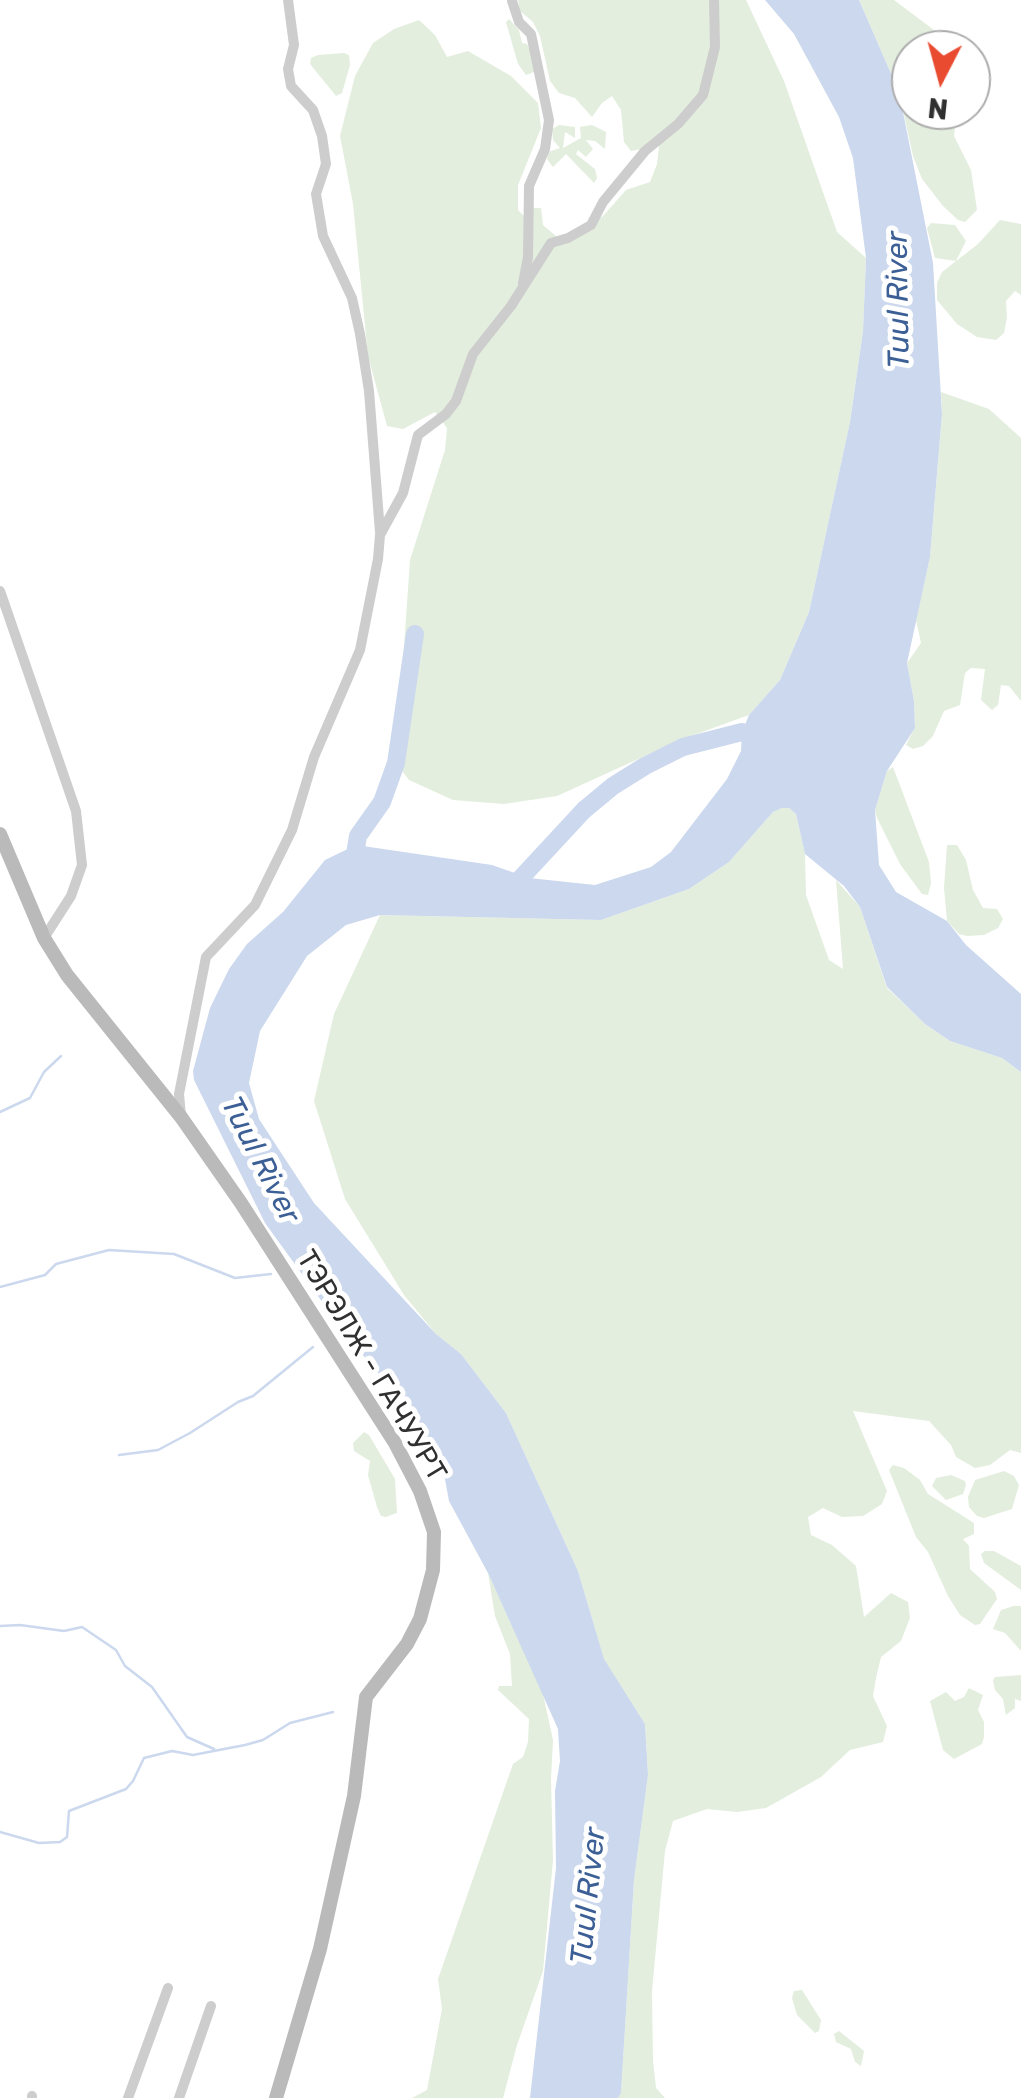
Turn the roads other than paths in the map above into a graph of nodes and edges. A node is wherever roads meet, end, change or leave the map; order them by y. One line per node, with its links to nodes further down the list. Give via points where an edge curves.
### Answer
1 (288, 0): 5 (street, via 291,86 313,110 322,136 326,164 316,194 323,236 352,298 360,334)
2 (714, 0): 4 (street, via 715,48 703,95 645,151 602,202 592,225 551,243)
3 (512, 1): 4 (street, via 531,34 549,120 529,186)
4 (521, 289): 5 (street, via 474,354 456,401 418,435 403,493)
5 (380, 535): 9 (street, via 360,650 314,756 292,830 255,905 206,958)
6 (0, 591): 8 (street, via 76,811 82,865)
7 (0, 834): 8 (main road, ТЭРЭЛЖ - ГАЧУУРТ)
8 (44, 938): 9 (main road, ТЭРЭЛЖ - ГАЧУУРТ)
9 (181, 1117): 14 (main road, ТЭРЭЛЖ - ГАЧУУРТ, via 395,1443 434,1532 420,1619 366,1696 354,1796 324,1932)
10 (168, 1988): 12 (street)
11 (211, 2006): 13 (street)
12 (128, 2098)
13 (179, 2098)
14 (276, 2098)

